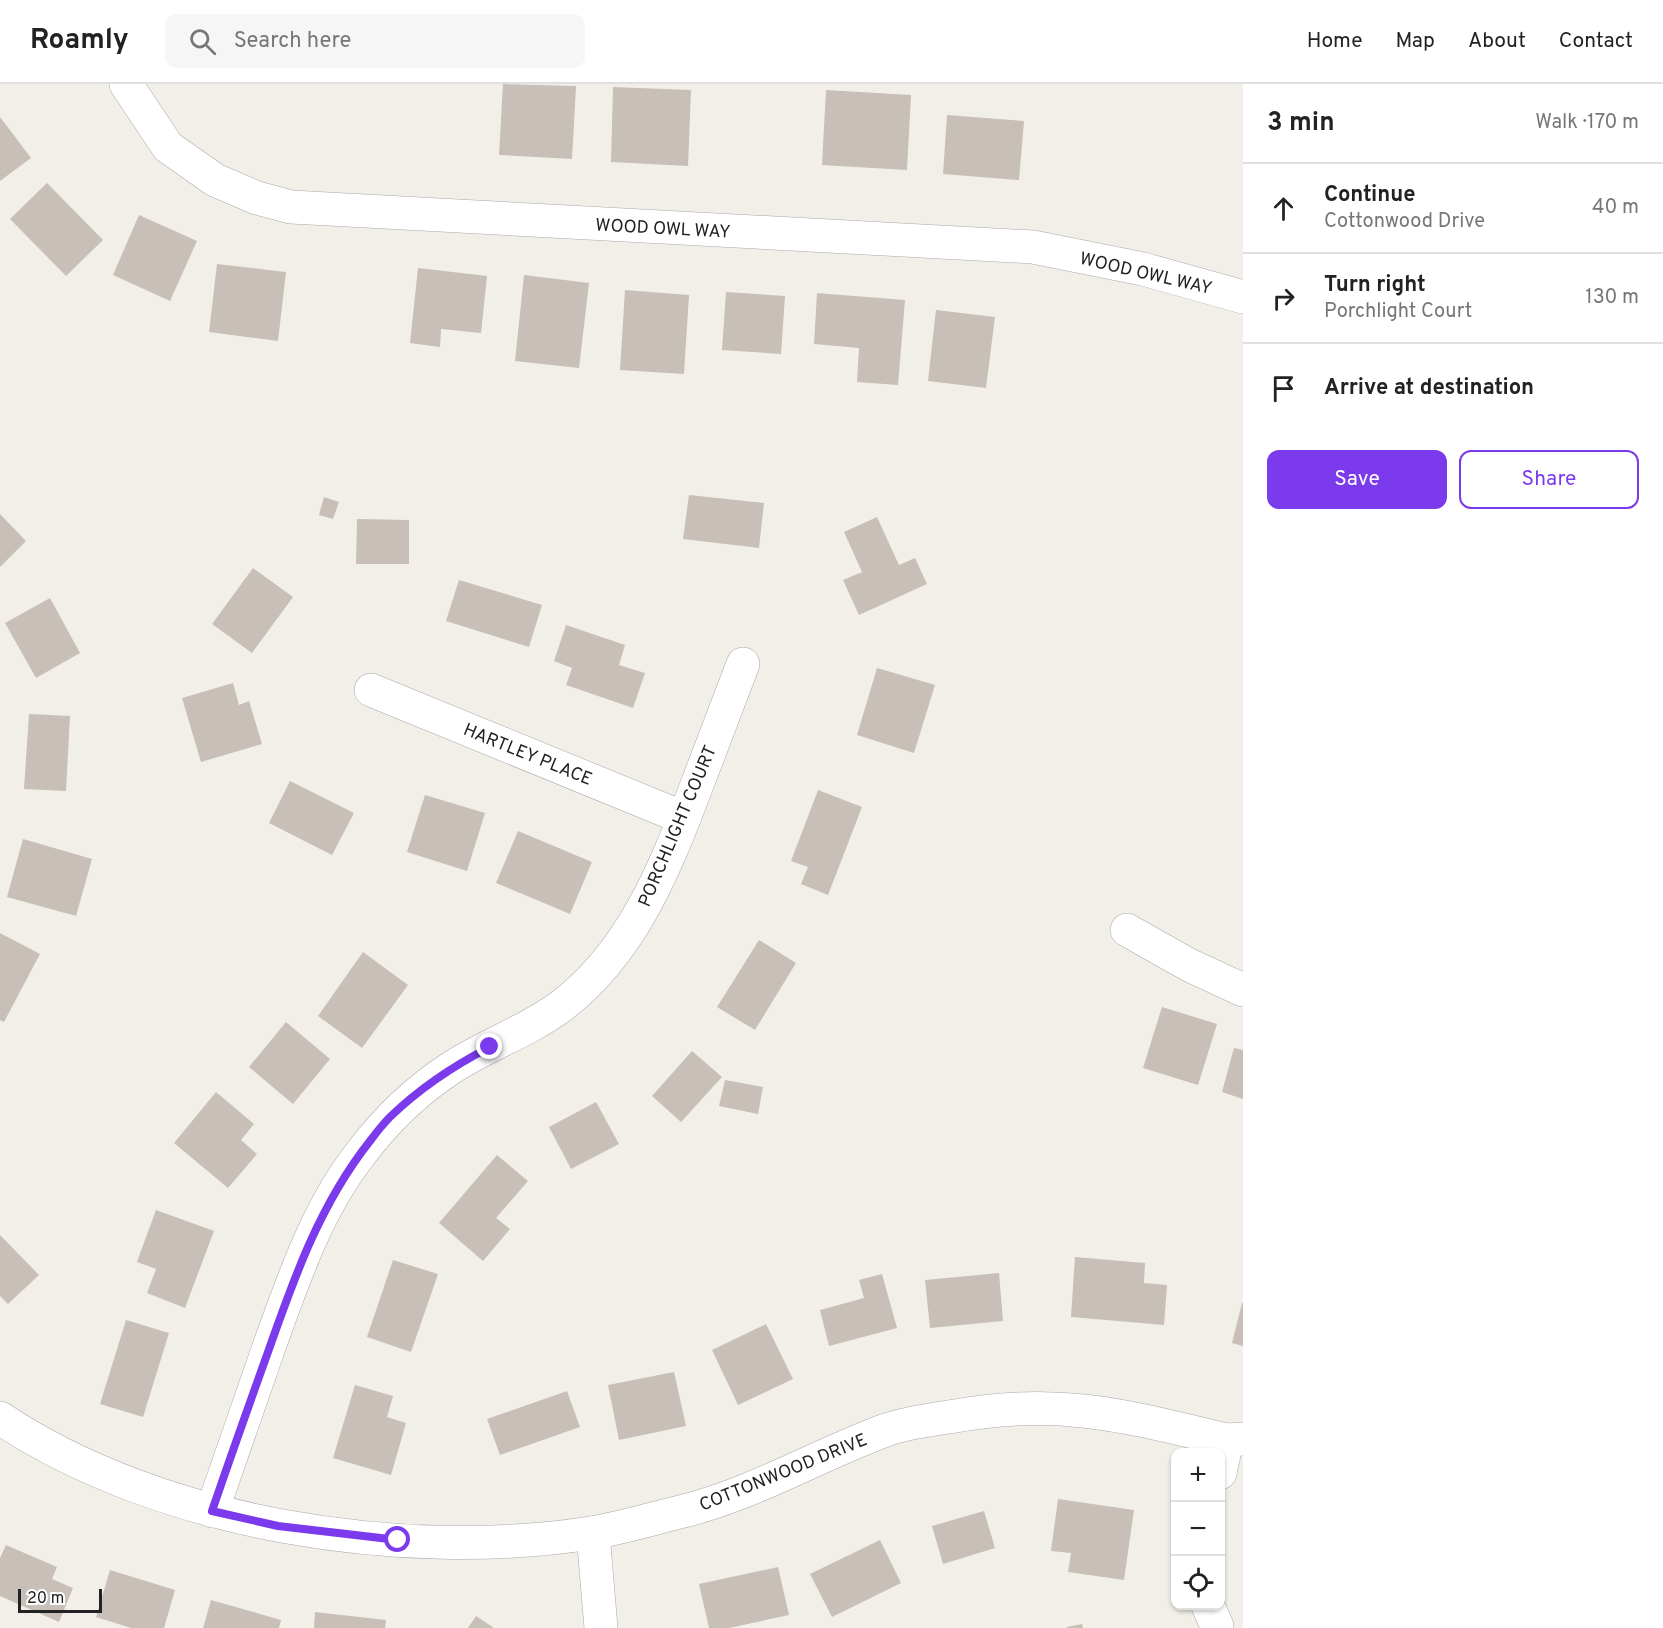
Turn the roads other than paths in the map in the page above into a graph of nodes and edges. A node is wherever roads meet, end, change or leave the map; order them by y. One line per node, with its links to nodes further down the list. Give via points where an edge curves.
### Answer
1 (126, 84): 2 (street, WOOD OWL WAY, via 168,147 215,180 291,207 1033,248 1143,269)
2 (1243, 297)
3 (743, 664): 5 (street, PORCHLIGHT COURT)
4 (371, 690): 5 (street, HARTLEY PLACE)
5 (684, 818): 11 (street, PORCHLIGHT COURT, via 652,894 622,943 592,978 560,1007 452,1067 421,1090 388,1118 359,1155 311,1236)
6 (1127, 930): 7 (street)
7 (1243, 990)
8 (0, 1418): 11 (street, COTTONWOOD DRIVE, via 64,1456)
9 (1238, 1443): 10 (street); 12 (street, COTTONWOOD DRIVE, via 1079,1410 981,1411 889,1429 734,1496)
10 (1225, 1466)
11 (212, 1511): 12 (street, COTTONWOOD DRIVE, via 278,1526 398,1540 478,1542)
12 (593, 1533): 13 (street)
13 (601, 1628)

